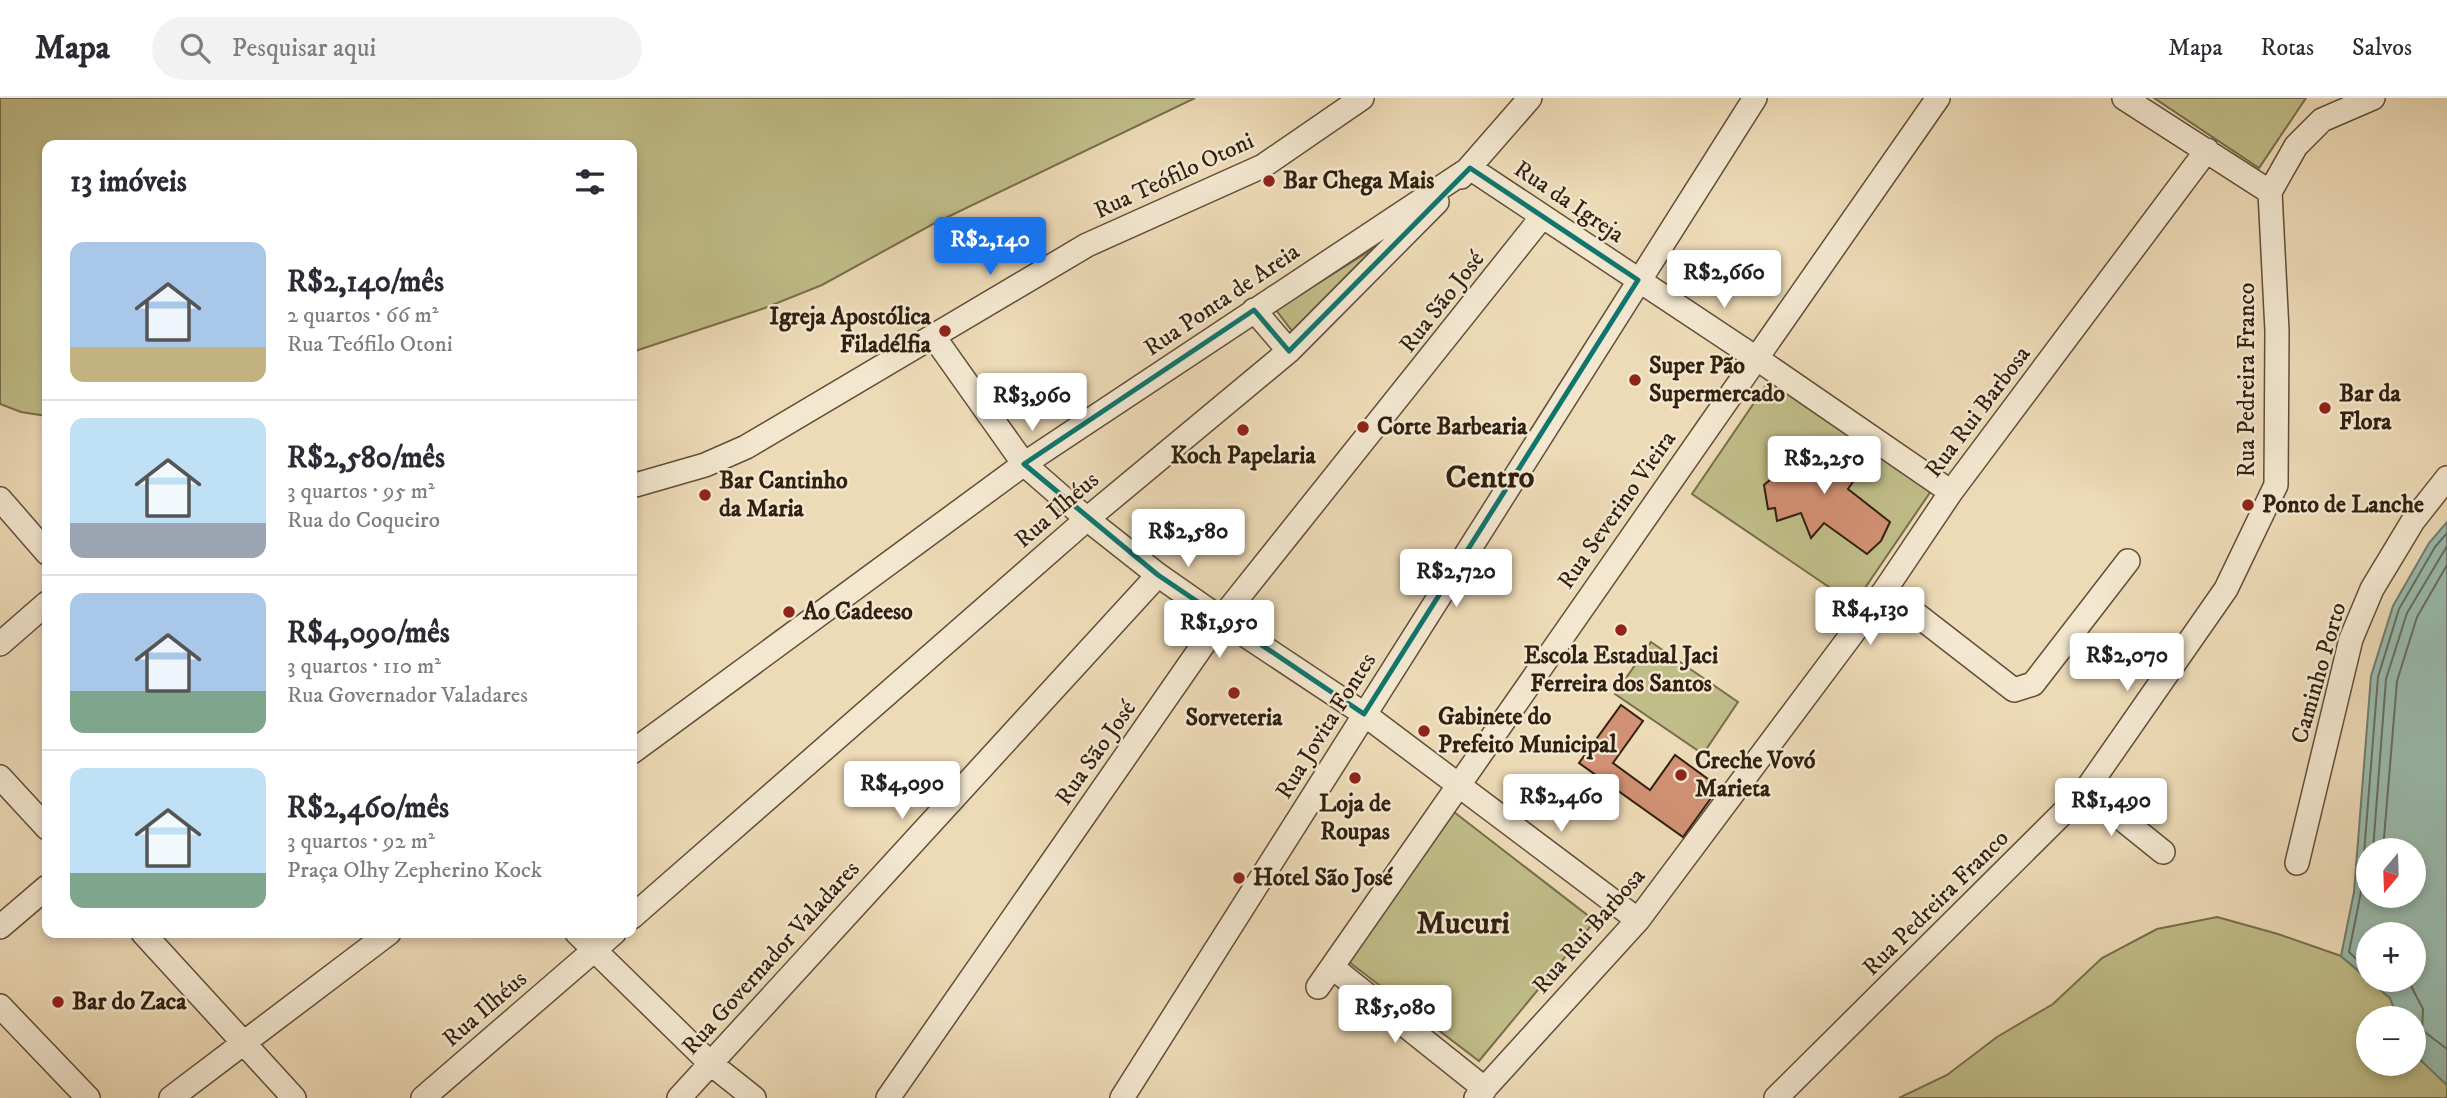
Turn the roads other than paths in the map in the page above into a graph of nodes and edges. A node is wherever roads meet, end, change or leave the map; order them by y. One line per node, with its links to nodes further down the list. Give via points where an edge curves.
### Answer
1 (1362, 98): 13 (street, Rua Teófilo Otoni, via 1262,166 1087,245)
2 (1531, 98): 8 (street, Rua Ilhéus)
3 (1755, 98): 11 (street, Rua Jovita Fontes)
4 (1938, 98): 15 (street, Rua Severino Vieira)
5 (2124, 98): 7 (street)
6 (2373, 98): 9 (street, via 2322,120 2296,146)
7 (2207, 150): 9 (street); 19 (street, Rua Rui Barbosa)
8 (1470, 168): 10 (street, Rua da Igreja); 12 (street, Rua Ponta de Areia); 14 (street, Rua Ilhéus)
9 (2270, 192): 33 (street, Rua Pedreira Franco, via 2277,331 2276,485 2226,589)
10 (1542, 217): 11 (street, Rua da Igreja); 27 (street, Rua São José)
11 (1638, 280): 15 (street, Rua da Igreja); 29 (street, Rua Jovita Fontes)
12 (1254, 310): 14 (street); 16 (street, Rua Ponta de Areia)
13 (934, 337): 16 (street); 18 (street, Rua Teófilo Otoni, via 746,447 705,465)
14 (1289, 351): 21 (street, Rua Ilhéus)
15 (1756, 358): 19 (street, Rua da Igreja); 32 (street, Rua Severino Vieira)
16 (1024, 464): 21 (street); 30 (street, Rua Ponta de Areia)
17 (2447, 478): 36 (street, Caminho Porto, via 2413,521 2372,589 2351,639)
18 (637, 485)
19 (1951, 492): 25 (street, Rua Rui Barbosa)
20 (0, 499): 22 (street)
21 (1087, 519): 24 (street); 38 (street, Rua Ilhéus)
22 (42, 547)
23 (2128, 561): 25 (street, via 2034,684 2014,690)
24 (1158, 575): 27 (street); 50 (street, Rua Governador Valadares)
25 (1885, 590): 39 (street, Rua Rui Barbosa)
26 (42, 607): 28 (street)
27 (1221, 619): 29 (street); 58 (street, Rua São José)
28 (0, 644)
29 (1364, 714): 32 (street); 59 (street, Rua Jovita Fontes)
30 (637, 748)
31 (0, 777): 34 (street)
32 (1458, 784): 39 (street); 46 (street, Rua Severino Vieira)
33 (2086, 790): 35 (street); 60 (street, Rua Pedreira Franco)
34 (42, 823)
35 (2163, 852)
36 (2297, 863)
37 (42, 891): 40 (street)
38 (637, 913)
39 (1638, 920): 51 (street, Rua Rui Barbosa)
40 (0, 927)
41 (147, 938): 49 (street)
42 (382, 938): 49 (street)
43 (582, 938): 45 (street)
44 (608, 938): 45 (street, Rua Ilhéus)
45 (594, 950): 50 (street); 55 (street, Rua Ilhéus)
46 (1332, 967): 47 (street, Rua Severino Vieira); 51 (street)
47 (1318, 987)
48 (0, 1006): 52 (street)
49 (241, 1042): 53 (street); 54 (street)
50 (710, 1063): 56 (street, Rua Governador Valadares); 57 (street)
51 (1481, 1093)
52 (88, 1098)
53 (171, 1098)
54 (294, 1098)
55 (423, 1098)
56 (679, 1098)
57 (754, 1098)
58 (888, 1098)
59 (1122, 1098)
60 (1776, 1098)

